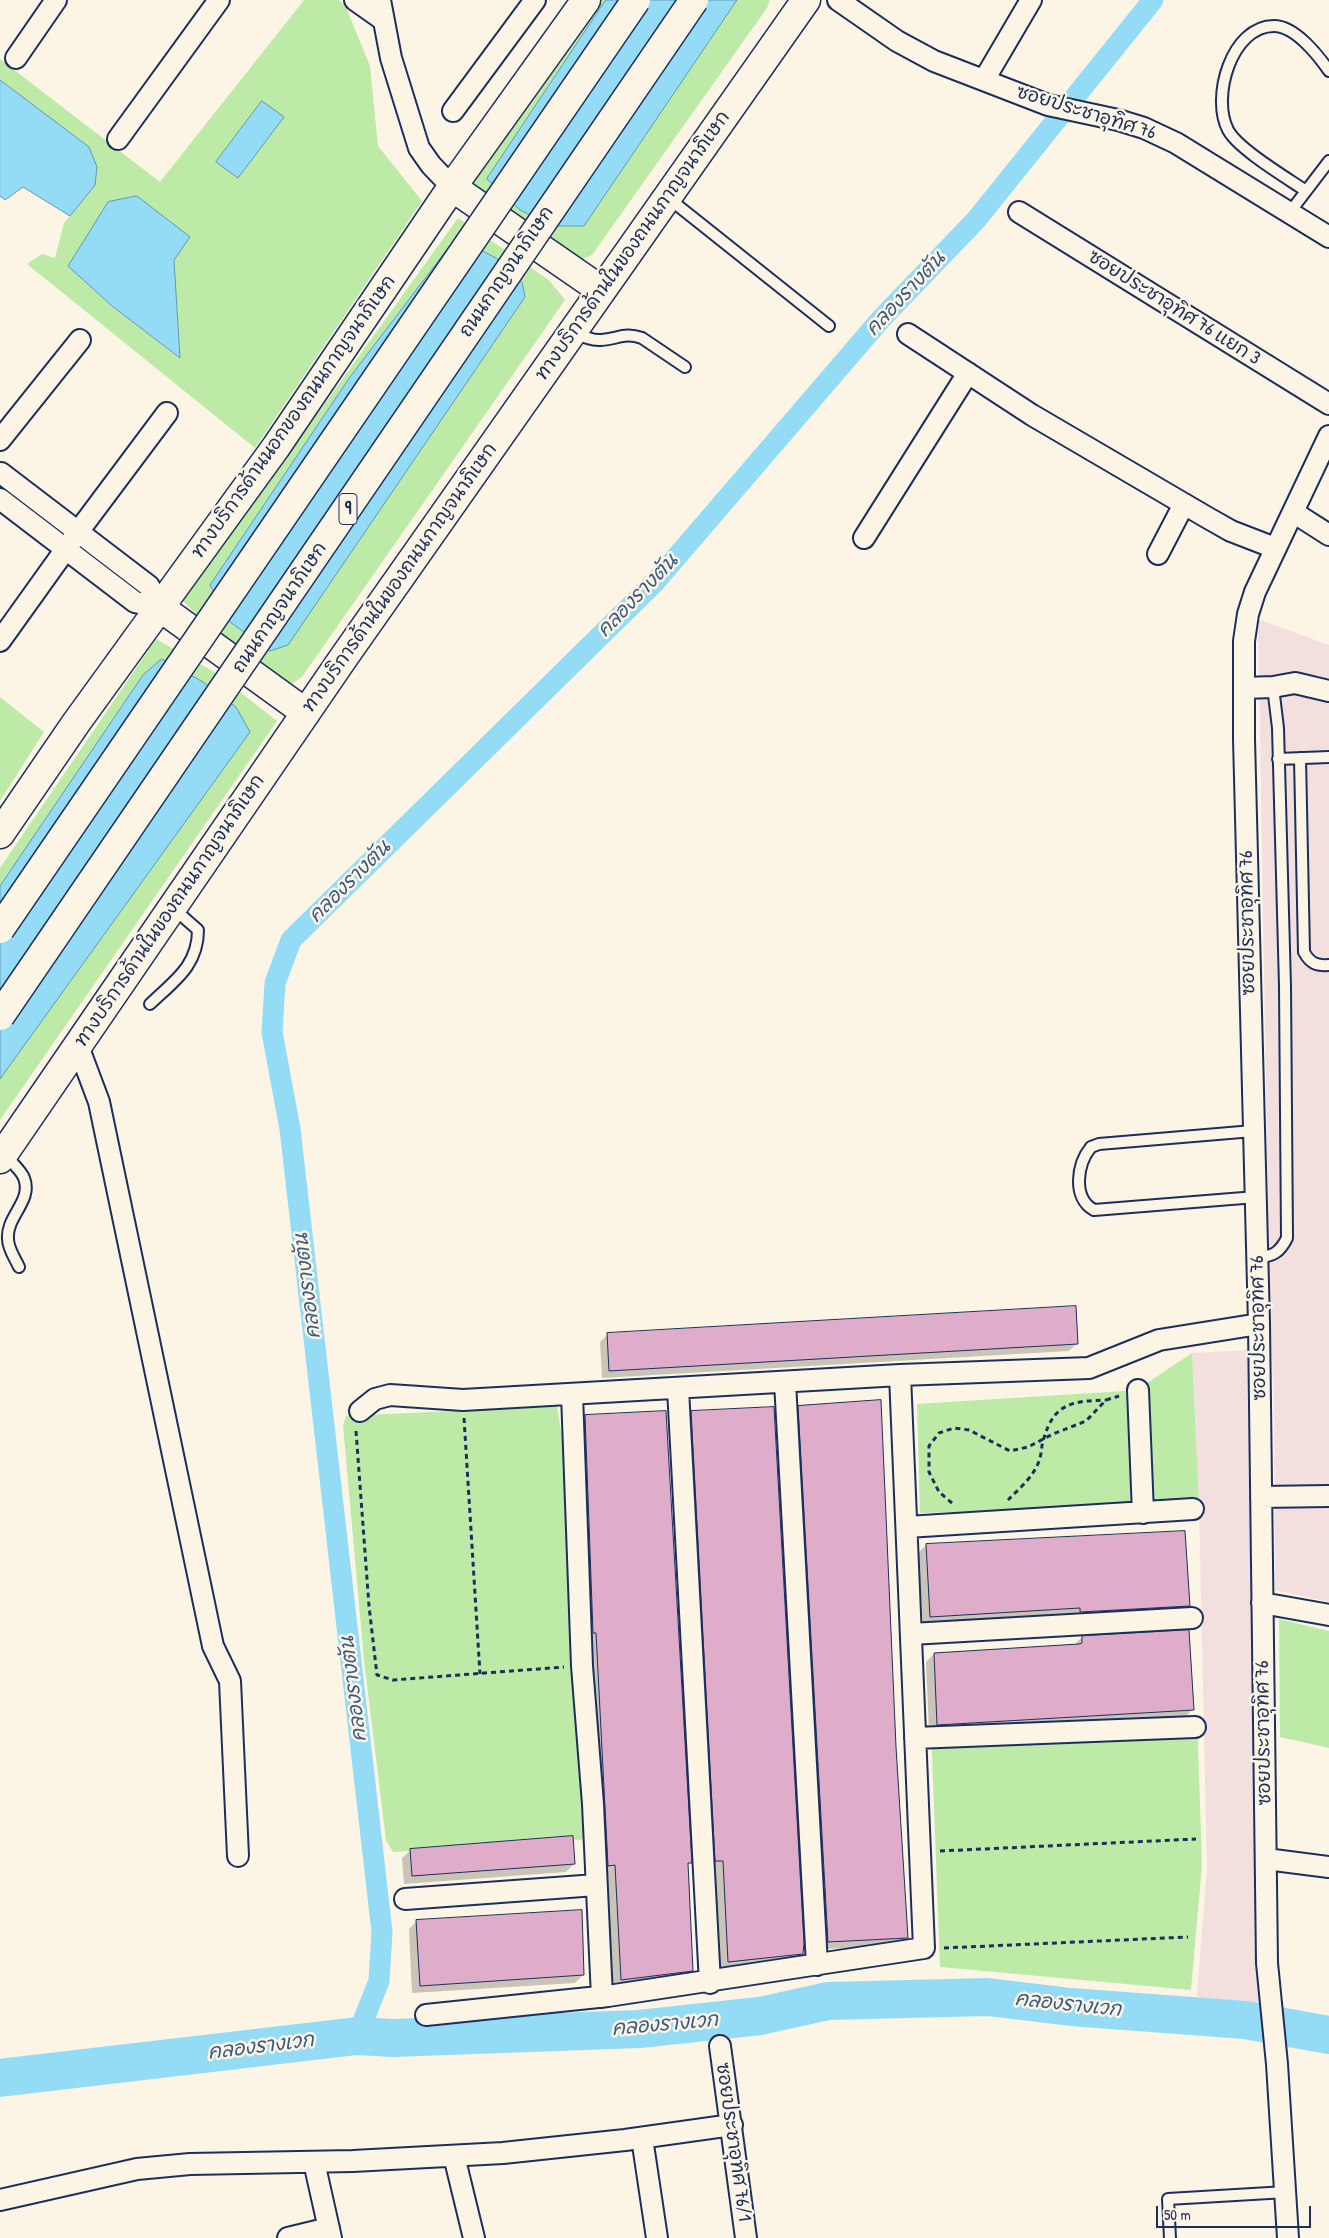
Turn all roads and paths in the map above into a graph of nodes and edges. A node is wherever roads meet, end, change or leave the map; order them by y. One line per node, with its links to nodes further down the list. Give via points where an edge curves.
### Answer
1 (56, 0): 11 (street)
2 (219, 0): 15 (street)
3 (535, 0): 14 (street)
4 (586, 0): 17 (main road, ทางบริการด้านนอกของถนนกาญจนาภิเษก)
5 (636, 0): 55 (main road, bridge)
6 (694, 0): 58 (main road, ถนนกาญจนาภิเษก / 9, bridge)
7 (806, 0): 19 (main road, ทางบริการด้านในของถนนกาญจนาภิเษก)
8 (838, 0): 13 (street, ซอยประชาอุทิศ 76, via 916,53)
9 (1031, 0): 13 (street)
10 (372, 6): 17 (street, via 419,148)
11 (16, 58)
12 (1329, 71): 18 (lane, via 1293,33 1276,26 1248,36 1233,55 1222,83 1221,109 1228,131)
13 (984, 80): 21 (street, ซอยประชาอุทิศ 76, via 1048,105 1144,128 1176,143)
14 (453, 111)
15 (118, 139)
16 (1329, 161): 18 (lane)
17 (452, 187): 23 (main road); 44 (main road, ทางบริการด้านนอกของถนนกาญจนาภิเษก, via 276,447)
18 (1306, 191): 21 (lane)
19 (667, 197): 23 (main road, ทางบริการด้านในของถนนกาญจนาภิเษก); 24 (lane)
20 (1019, 212): 30 (street, ซอยประชาอุทิศ 76 แยก 3)
21 (1290, 212): 22 (street, ซอยประชาอุทิศ 76)
22 (1329, 237)
23 (601, 290): 25 (main road, ทางบริการด้านในของถนนกาญจนาภิเษก)
24 (829, 326)
25 (572, 332): 28 (lane, via 599,340 634,335); 49 (main road, ทางบริการด้านในของถนนกาญจนาภิเษก)
26 (908, 334): 29 (street)
27 (80, 340): 33 (street)
28 (685, 366)
29 (968, 373): 36 (street, via 1032,415); 40 (street)
30 (1329, 404)
31 (168, 413): 38 (street)
32 (1329, 436): 37 (street, ซอยประชาอุทิศ 76)
33 (0, 440)
34 (0, 470): 38 (street)
35 (0, 500): 42 (street)
36 (1184, 504): 41 (street, via 1222,527); 43 (street)
37 (1293, 512): 39 (street); 41 (street, ซอยประชาอุทิศ 76)
38 (78, 532): 42 (street); 44 (street, via 149,586)
39 (1329, 535)
40 (864, 538)
41 (1275, 548): 47 (street, ซอยประชาอุทิศ 76, via 1248,614 1244,641)
42 (65, 549): 44 (street, via 135,602); 45 (street)
43 (1158, 554)
44 (160, 608): 49 (main road); 53 (main road, ทางบริการด้านนอกของถนนกาญจนาภิเษก)
45 (0, 641)
46 (1273, 687): 47 (street); 48 (street, via 1295,683); 52 (lane)
47 (1244, 688): 60 (street, ซอยประชาอุทิศ 76)
48 (1329, 691)
49 (306, 714): 54 (main road, ทางบริการด้านในของถนนกาญจนาภิเษก)
50 (1329, 757): 51 (lane)
51 (1300, 758): 52 (lane); 56 (lane, via 1304,952 1316,965)
52 (1278, 759): 63 (lane, via 1285,986 1287,1238 1276,1253)
53 (0, 834)
54 (173, 908): 57 (lane, via 198,930 198,944 192,964); 59 (main road, ทางบริการด้านในของถนนกาญจนาภิเษก)
55 (0, 929)
56 (1329, 965)
57 (150, 1004)
58 (0, 1016)
59 (78, 1046): 61 (main road, ทางบริการด้านในของถนนกาญจนาภิเษก); 92 (street, via 99,1102 213,1646 230,1681)
60 (1253, 1131): 62 (street, ซอยประชาอุทิศ 76); 62 (lane, via 1091,1147 1081,1165 1080,1196 1085,1206 1094,1210)
61 (2, 1156): 64 (lane, via 24,1177 27,1193 7,1237)
62 (1256, 1197): 63 (street, ซอยประชาอุทิศ 76)
63 (1257, 1257): 65 (street, ซอยประชาอุทิศ 76)
64 (19, 1267)
65 (1259, 1324): 66 (street, via 1158,1340 1089,1368); 76 (street, ซอยประชาอุทิศ 76)
66 (900, 1375): 67 (street); 81 (street)
67 (785, 1382): 68 (street); 99 (street)
68 (678, 1389): 70 (street); 100 (street)
69 (1138, 1390): 72 (path); 80 (street)
70 (572, 1394): 71 (street); 86 (street)
71 (463, 1400): 73 (street, via 390,1395 375,1399); 87 (path)
72 (1106, 1400): 74 (path, via 1086,1421); 74 (path, via 1080,1401 1064,1407 1051,1418)
73 (360, 1411): 87 (path, via 355,1422 377,1674 393,1680)
74 (1043, 1439): 77 (path, via 1039,1462 1023,1485); 78 (path, via 1028,1448 1010,1451 969,1430 954,1428 939,1433 929,1446 929,1472 939,1492)
75 (1329, 1496): 76 (street)
76 (1261, 1497): 82 (street, ซอยประชาอุทิศ 76)
77 (1006, 1501)
78 (958, 1508)
79 (1193, 1509): 80 (street)
80 (1143, 1513): 81 (street)
81 (907, 1527): 85 (street)
82 (1262, 1603): 83 (street); 93 (street, ซอยประชาอุทิศ 76)
83 (1329, 1615)
84 (1192, 1618): 85 (street)
85 (911, 1634): 89 (street)
86 (582, 1666): 87 (path); 95 (street)
87 (480, 1674)
88 (1195, 1727): 89 (street)
89 (915, 1738): 91 (street)
90 (1196, 1839): 91 (path)
91 (920, 1852): 98 (street)
92 (238, 1856)
93 (1266, 1859): 94 (street); 108 (street, ซอยประชาอุทิศ 76, via 1267,1963)
94 (1329, 1867)
95 (596, 1885): 96 (street); 101 (street)
96 (405, 1898)
97 (1188, 1937): 98 (path)
98 (924, 1948): 99 (street)
99 (817, 1965): 100 (street)
100 (710, 1982): 101 (street)
101 (602, 1997): 102 (street)
102 (426, 2014)
103 (720, 2046): 104 (street, ซอยประชาอุทิศ 76/1)
104 (732, 2125): 105 (street); 114 (street, ซอยประชาอุทิศ 76/1)
105 (642, 2138): 106 (street); 113 (street)
106 (454, 2156): 107 (street); 112 (street)
107 (314, 2162): 109 (street, via 190,2164 137,2169); 110 (street)
108 (1286, 2192): 115 (lane, via 1168,2200); 116 (street, ซอยประชาอุทิศ 76)
109 (0, 2200)
110 (330, 2233): 111 (street)
111 (288, 2238)
112 (474, 2238)
113 (657, 2238)
114 (746, 2238)
115 (1170, 2238)
116 (1288, 2238)

